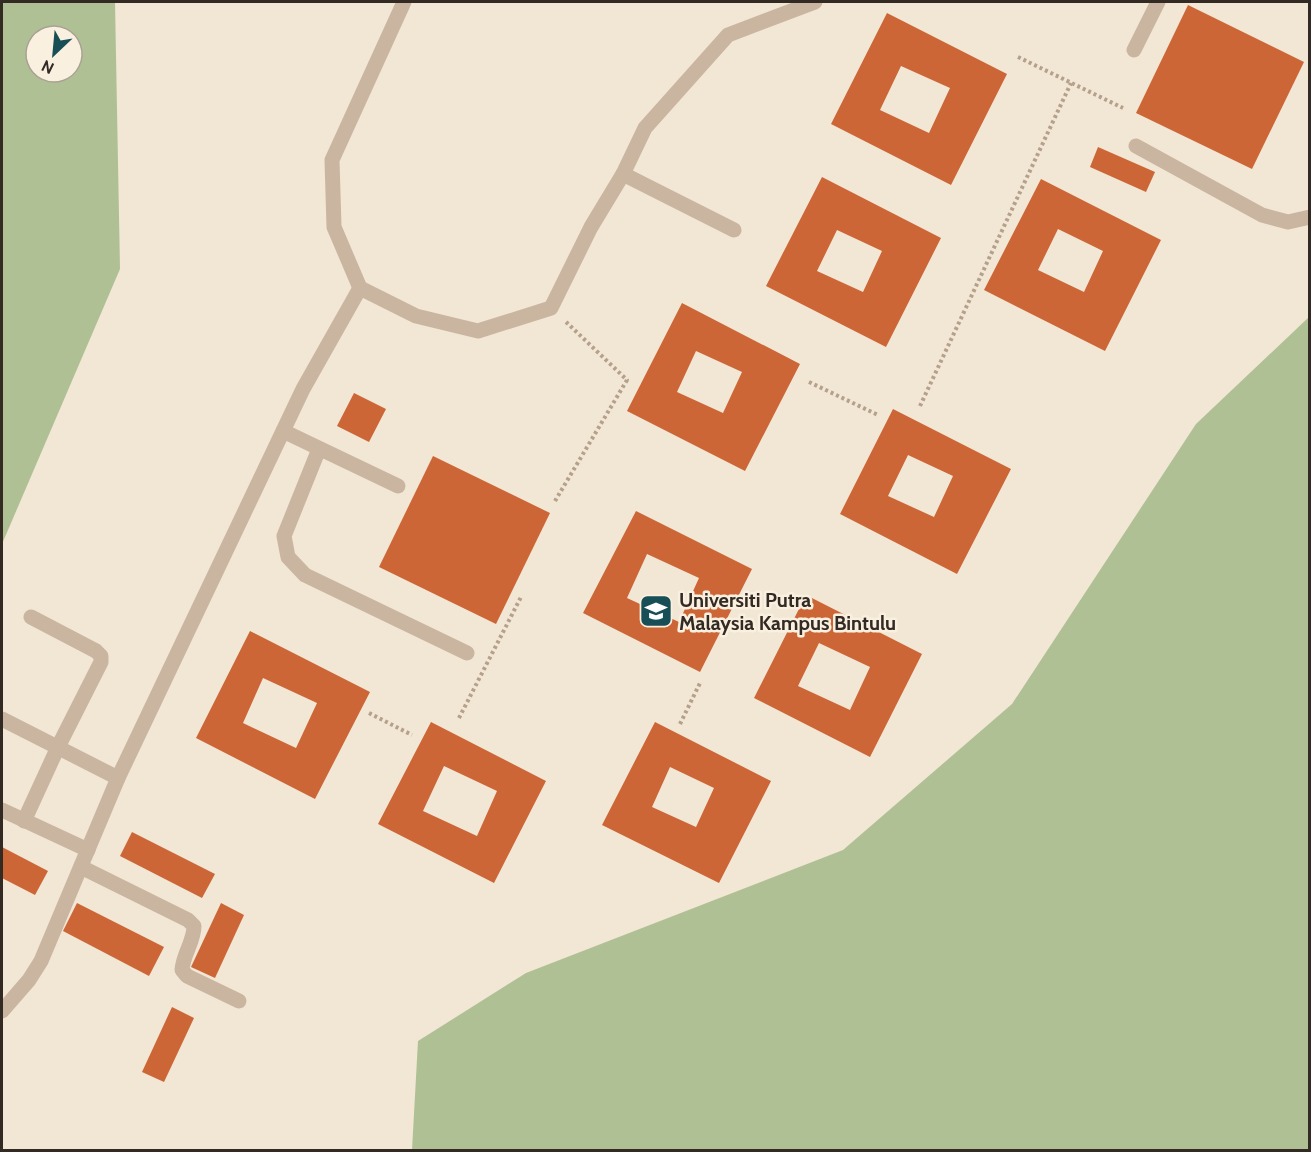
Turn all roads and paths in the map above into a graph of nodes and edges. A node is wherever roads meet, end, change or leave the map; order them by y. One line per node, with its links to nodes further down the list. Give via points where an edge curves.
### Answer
1 (404, 2): 12 (street, via 332,160 334,227)
2 (815, 2): 9 (street, via 728,35 645,128)
3 (1158, 2): 4 (street)
4 (1134, 50)
5 (1018, 57): 6 (path)
6 (1071, 83): 7 (path); 15 (path)
7 (1123, 108)
8 (1136, 146): 10 (street, via 1262,215 1288,222)
9 (623, 174): 11 (street); 13 (street, via 591,227)
10 (1310, 217)
11 (734, 230)
12 (360, 288): 13 (street, via 416,316 478,331); 17 (street)
13 (551, 308): 20 (path, via 627,380)
14 (809, 382): 16 (path)
15 (920, 406)
16 (878, 415)
17 (283, 431): 18 (street); 31 (street)
18 (319, 449): 19 (street); 23 (street, via 284,536 288,557 305,575)
19 (398, 486)
20 (555, 501)
21 (521, 597): 26 (path)
22 (31, 617): 30 (street, via 101,656)
23 (467, 652)
24 (701, 681): 28 (path)
25 (369, 713): 29 (path)
26 (459, 718)
27 (2, 719): 30 (street)
28 (680, 724)
29 (412, 735)
30 (58, 747): 31 (street); 33 (street)
31 (118, 778): 34 (street)
32 (2, 810): 33 (street)
33 (24, 821): 34 (street)
34 (88, 850): 35 (street)
35 (81, 867): 36 (street, via 188,920 194,926 194,934 182,970); 37 (street, via 41,961)
36 (240, 1001)
37 (2, 1011)

